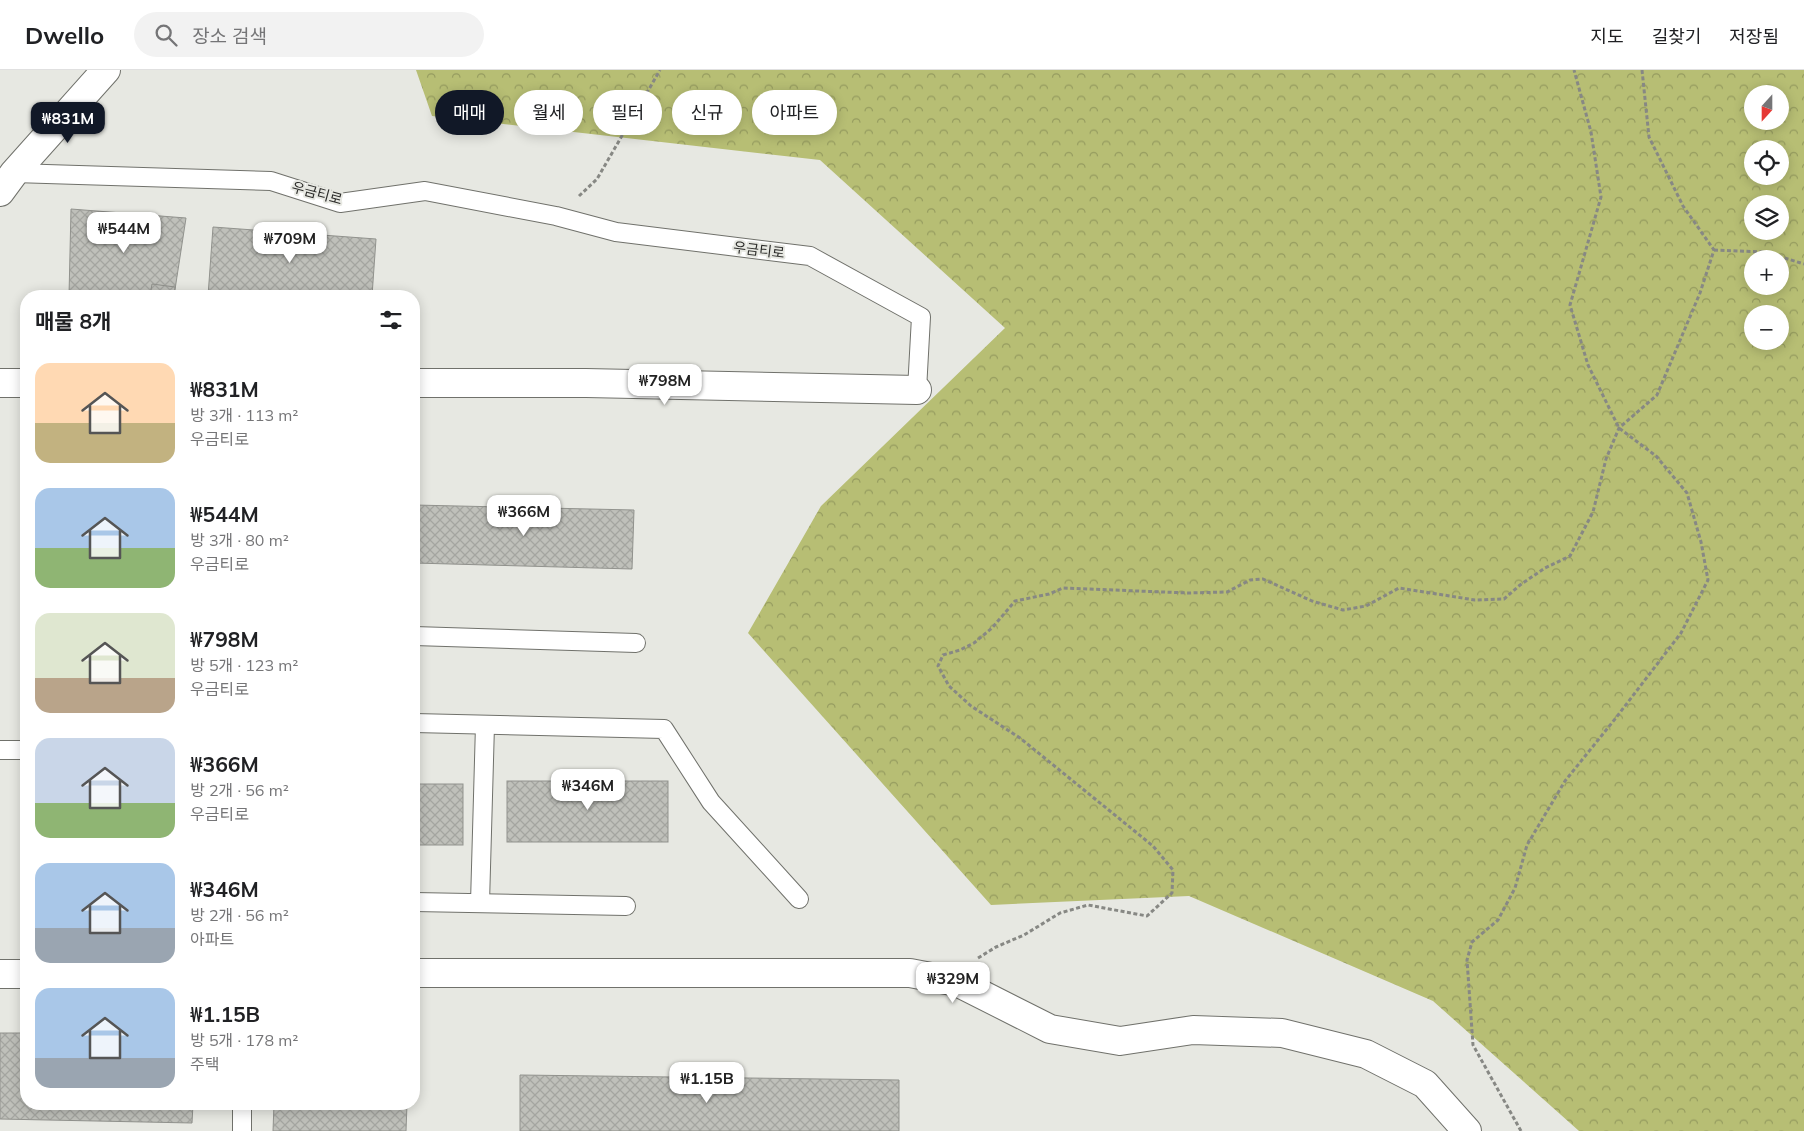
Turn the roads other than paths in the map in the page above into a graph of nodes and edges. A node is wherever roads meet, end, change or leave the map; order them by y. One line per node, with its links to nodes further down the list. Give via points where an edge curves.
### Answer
1 (106, 70): 2 (street, 우금티로)
2 (7, 183): 6 (lane, 우금티로, via 271,181 340,203 424,191 556,216 616,232 810,256 921,317)
3 (0, 383): 4 (street)
4 (20, 383)
5 (420, 383): 6 (street, 우금티로)
6 (917, 390)
7 (420, 636): 8 (lane)
8 (636, 643)
9 (420, 723): 10 (lane)
10 (485, 725): 13 (lane, via 664,729 711,802); 15 (lane)
11 (0, 750): 12 (lane)
12 (20, 750)
13 (799, 899)
14 (420, 902): 15 (lane)
15 (480, 903): 16 (lane)
16 (626, 906)
17 (420, 973): 22 (street, via 910,973 956,982 1050,1029 1120,1041 1193,1030 1282,1033 1366,1054 1425,1084)
18 (0, 974): 19 (street)
19 (20, 974)
20 (242, 1110): 21 (lane)
21 (242, 1131)
22 (1467, 1131)

